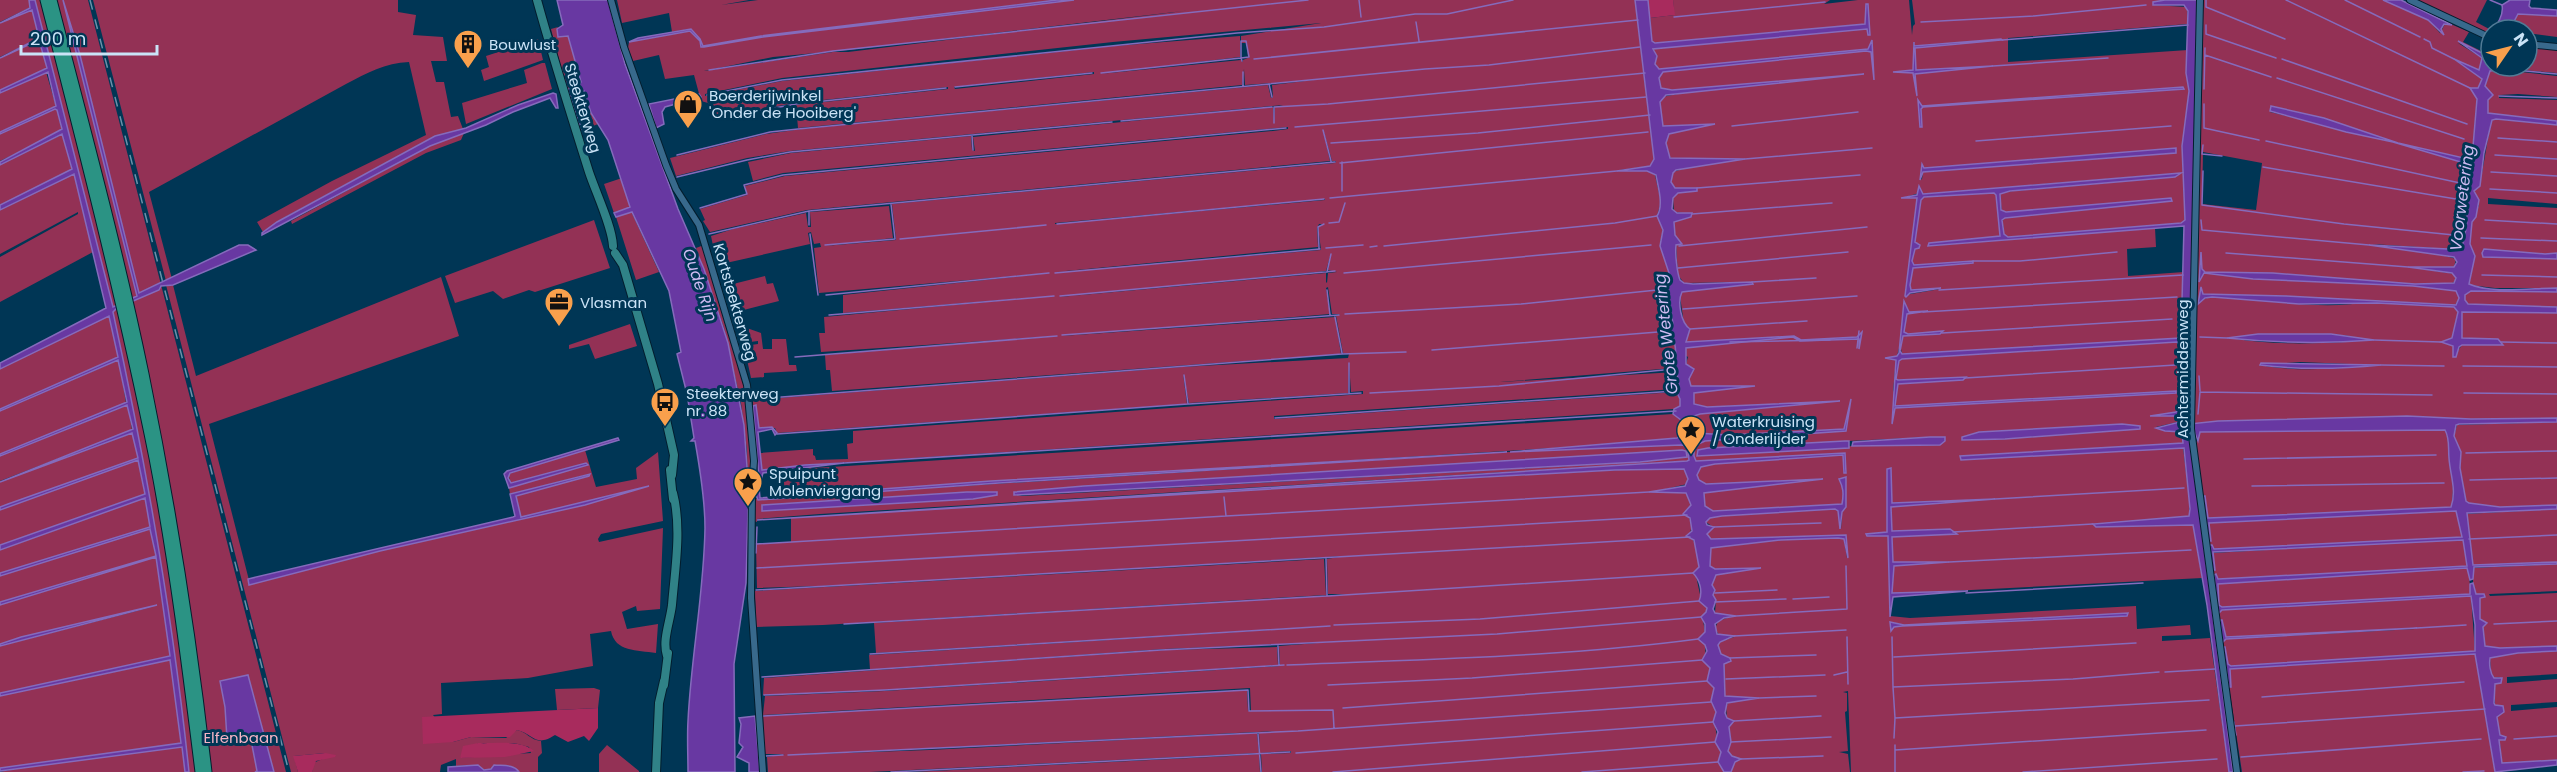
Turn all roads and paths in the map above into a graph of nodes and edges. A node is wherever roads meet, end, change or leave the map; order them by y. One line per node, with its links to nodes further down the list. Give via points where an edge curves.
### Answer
1 (45, 0): 10 (highway)
2 (52, 0): 10 (highway)
3 (537, 0): 14 (main road, Steekterweg, via 614,250 623,265 658,384 674,462 677,529)
4 (611, 0): 15 (street, Kortsteekterweg, via 666,165 699,225 747,385 754,461 751,598)
5 (2200, 0): 16 (street, Achtermiddenweg, via 2191,426)
6 (2410, 0): 7 (street)
7 (2479, 33)
8 (2539, 45): 9 (street)
9 (2557, 47)
10 (124, 298): 11 (highway)
11 (126, 309): 12 (highway, via 176,587); 13 (highway, via 161,460 183,585)
12 (200, 772)
13 (207, 772)
14 (656, 772)
15 (763, 772)
16 (2237, 772)

